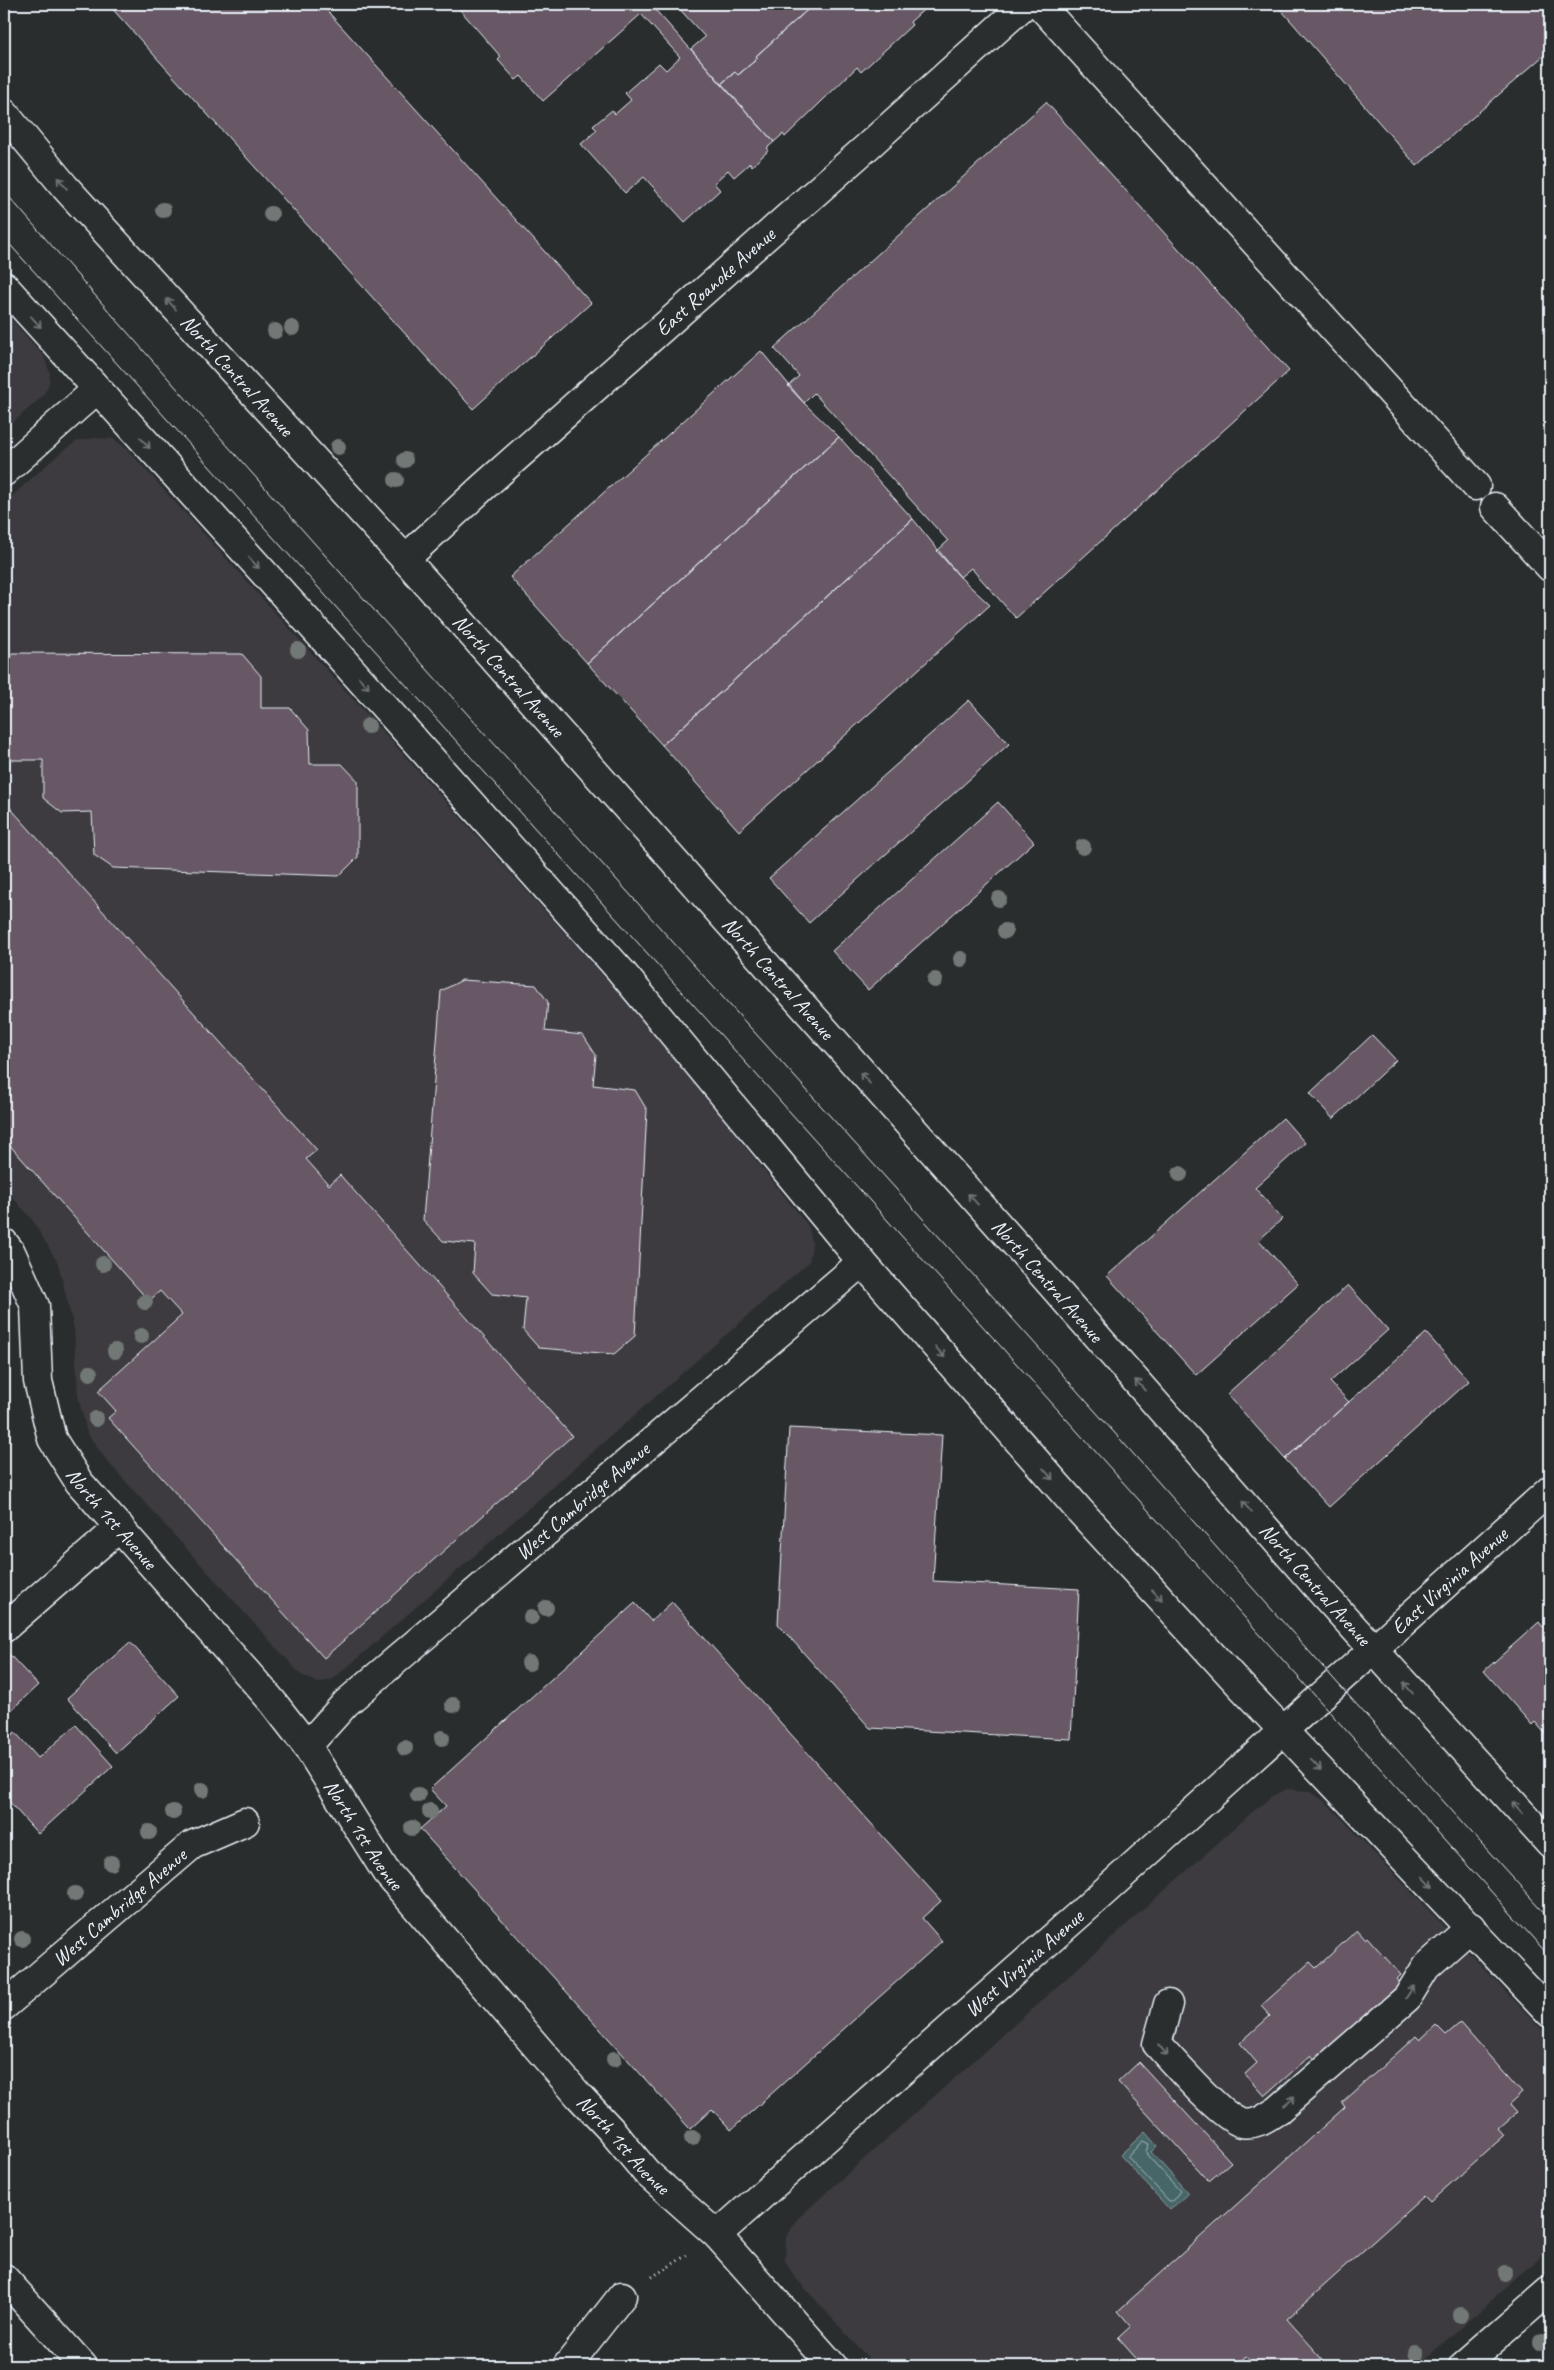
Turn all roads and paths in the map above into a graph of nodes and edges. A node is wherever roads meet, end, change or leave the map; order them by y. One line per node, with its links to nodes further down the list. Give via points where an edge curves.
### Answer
1 (1025, 4): 9 (street, East Roanoke Avenue)
2 (1039, 4): 7 (street)
3 (4, 113): 9 (street, North Central Avenue, one-way to 3, via 72,195)
4 (4, 286): 5 (street, one-way to 5)
5 (96, 390): 6 (street); 12 (street, one-way to 12, via 620,970)
6 (4, 472)
7 (1476, 486)
8 (1495, 507): 10 (street)
9 (405, 559): 16 (street, North Central Avenue, one-way to 9)
10 (1550, 567)
11 (4, 1243): 14 (street, North 1st Avenue, via 12,1252 35,1306 38,1381 52,1439 79,1482)
12 (862, 1262): 18 (street, one-way to 18, via 1086,1517); 19 (street, West Cambridge Avenue, via 346,1703)
13 (1547, 1501): 16 (street, East Virginia Avenue)
14 (120, 1527): 15 (street); 19 (street, North 1st Avenue, via 272,1700)
15 (4, 1628)
16 (1373, 1648): 17 (street, East Virginia Avenue); 21 (street, North Central Avenue, one-way to 16)
17 (1327, 1690): 18 (street, West Virginia Avenue)
18 (1283, 1729): 22 (street, one-way to 22); 26 (street, West Virginia Avenue)
19 (308, 1746): 26 (street, North 1st Avenue, via 392,1879 646,2172)
20 (245, 1822): 24 (street, West Cambridge Avenue, via 192,1845)
21 (1550, 1844)
22 (1471, 1927): 23 (street, one-way to 22, via 1158,2044 1215,2104 1241,2123 1258,2122 1285,2104 1406,1998 1426,1967); 25 (street)
23 (1168, 2004)
24 (4, 2006)
25 (1550, 2013)
26 (718, 2235): 29 (path); 32 (street, North 1st Avenue)
27 (4, 2278): 30 (street)
28 (1550, 2290): 33 (street)
29 (622, 2296): 31 (street)
30 (84, 2366)
31 (567, 2366)
32 (833, 2366)
33 (1463, 2366)

